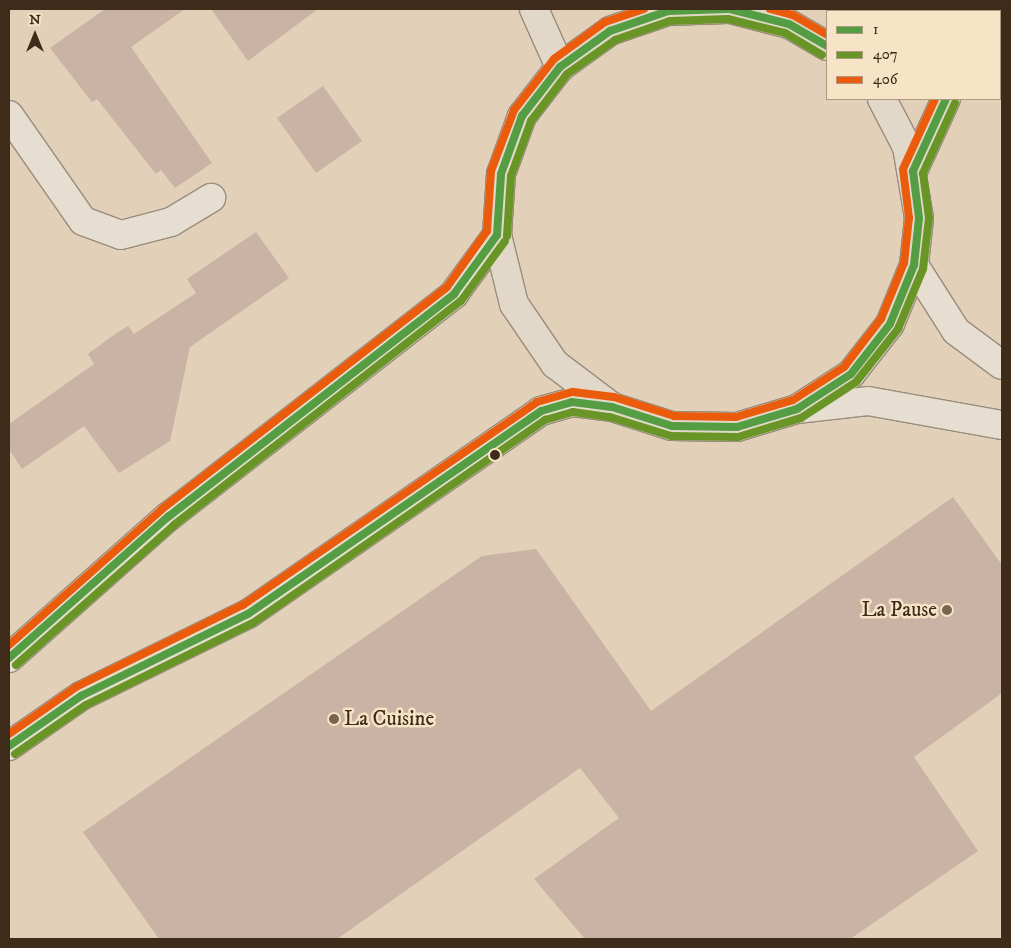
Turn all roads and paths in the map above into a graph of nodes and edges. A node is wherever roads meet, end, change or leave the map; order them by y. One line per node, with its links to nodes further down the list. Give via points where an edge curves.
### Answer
1 (534, 9): 5 (main road)
2 (728, 9): 3 (main road); 4 (main road, via 789,24)
3 (667, 10): 5 (main road, via 610,31)
4 (826, 45)
5 (560, 67): 11 (main road, via 522,116 504,166)
6 (882, 100): 9 (main road, via 906,147)
7 (946, 100): 9 (main road)
8 (9, 115): 10 (main road, via 83,221 121,235 171,222)
9 (913, 172): 12 (main road, via 919,218)
10 (210, 198)
11 (497, 235): 14 (main road, via 514,304 554,364); 17 (main road, via 448,300 168,517)
12 (914, 265): 13 (main road, via 956,331); 15 (main road, via 890,324 851,374)
13 (1002, 365)
14 (612, 407): 15 (main road, via 672,426 727,427); 18 (main road, via 572,402 541,411 248,614 81,696)
15 (798, 409): 16 (main road, via 868,401)
16 (1002, 425)
17 (9, 658)
18 (9, 746)

